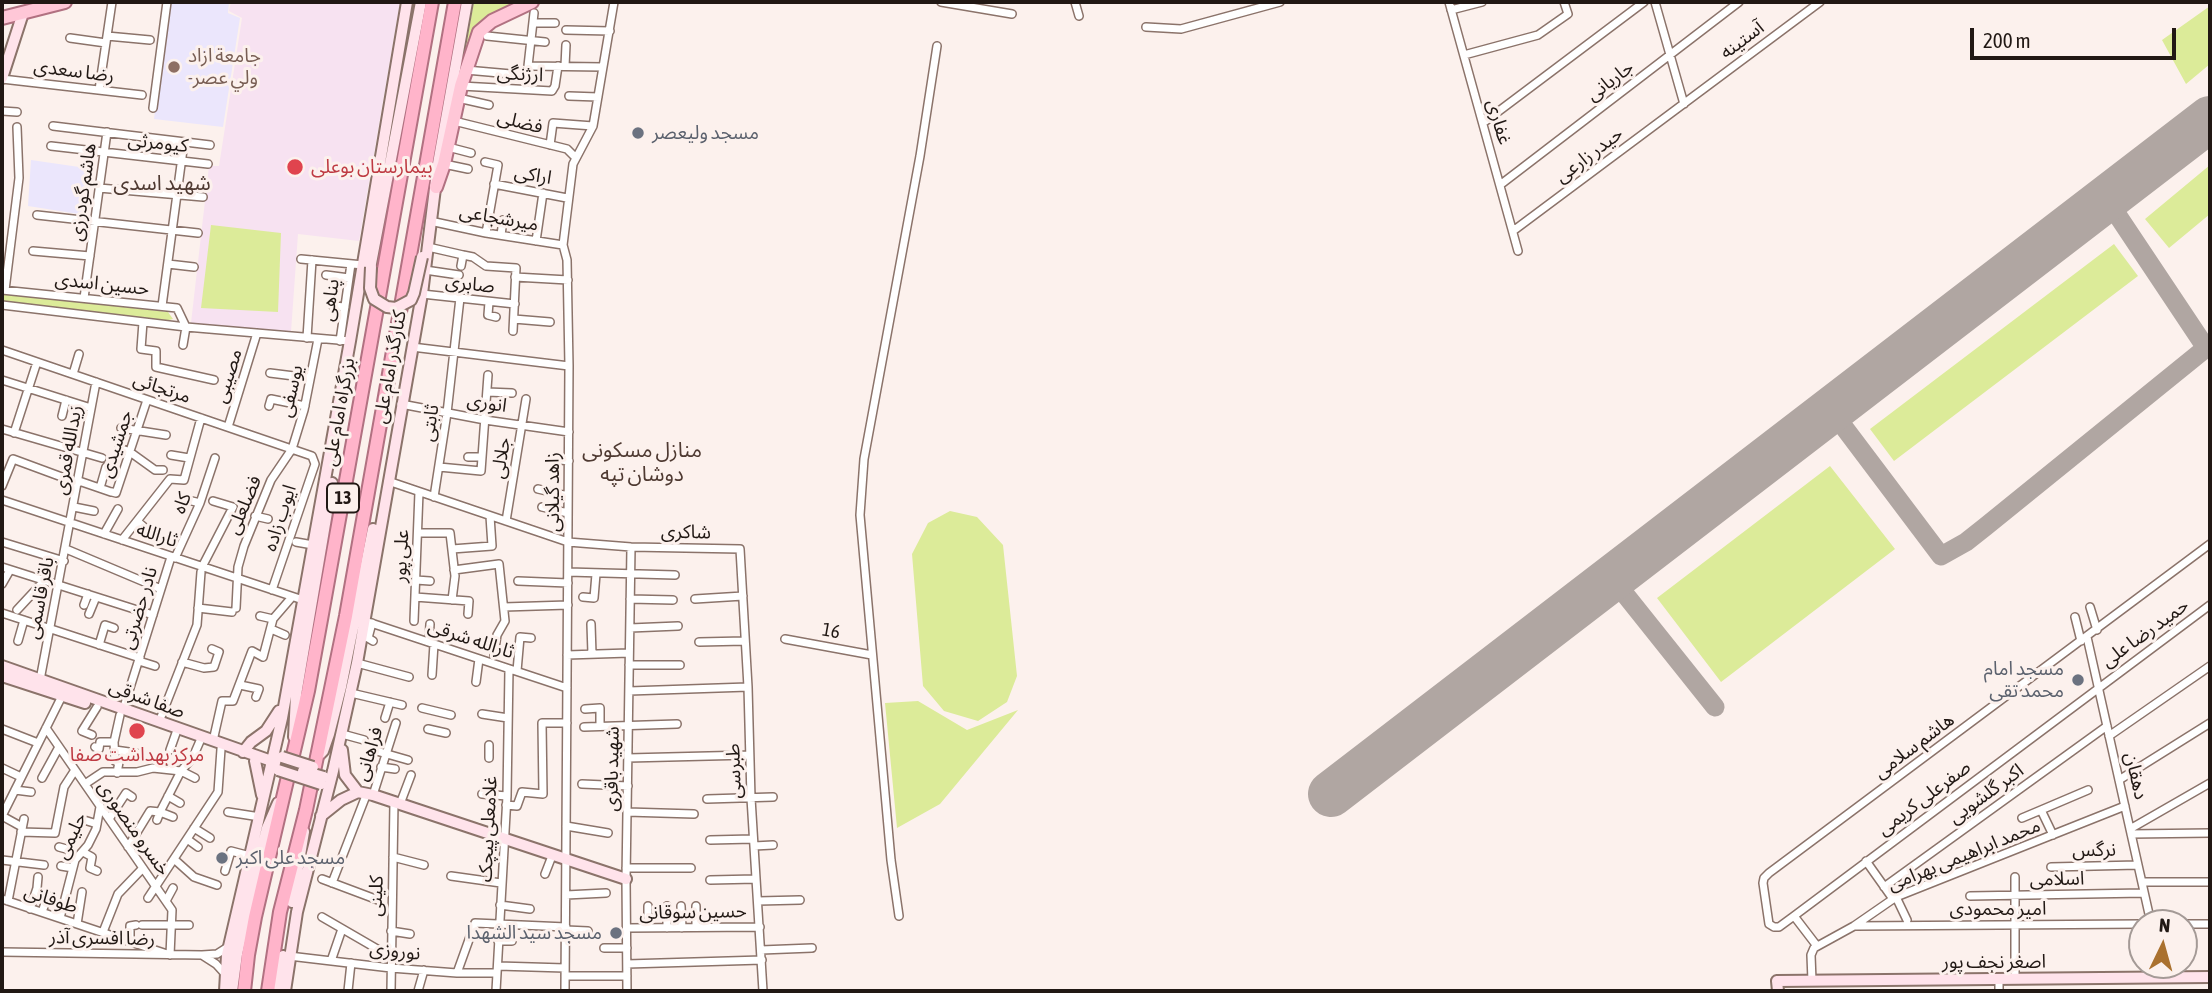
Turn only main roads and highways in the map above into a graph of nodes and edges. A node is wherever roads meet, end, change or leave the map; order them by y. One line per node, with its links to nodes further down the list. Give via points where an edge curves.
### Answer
1 (65, 2): 8 (main road)
2 (407, 2): 13 (main road)
3 (421, 2): 13 (main road)
4 (432, 2): 25 (highway, بزرگراه امام علی / 13)
5 (455, 2): 27 (highway, 13)
6 (467, 2): 11 (main road)
7 (533, 7): 11 (main road, via 479,32)
8 (23, 13): 9 (main road); 10 (main road)
9 (2, 18)
10 (2, 78)
11 (436, 187): 12 (main road)
12 (425, 252): 13 (main road, bridge, via 411,300 396,308 374,299); 17 (main road, کنارگذر امام علی, via 422,294)
13 (362, 265): 14 (main road, via 345,341); 15 (main road)
14 (344, 379): 15 (main road); 16 (main road)
15 (345, 401): 16 (main road); 25 (main road, via 296,695)
16 (336, 422): 21 (main road, via 313,545 297,598)
17 (393, 450): 23 (main road, کنارگذر امام علی, via 368,622); 27 (main road, via 382,479 335,710)
18 (2, 667): 20 (main road, صفا شرقی)
19 (2, 676): 20 (main road, صفا شرقی)
20 (40, 684): 22 (main road, صفا شرقی)
21 (287, 688): 26 (main road, via 274,722); 29 (main road)
22 (177, 731): 24 (main road, صفا شرقی); 24 (main road, صفا شرقی)
23 (341, 736): 30 (main road, کنارگذر امام علی); 31 (main road, via 345,775)
24 (217, 745): 26 (main road, صفا شرقی); 28 (main road, صفا شرقی)
25 (295, 746): 29 (highway, بزرگراه امام علی / 13)
26 (243, 752): 29 (main road, صفا شرقی)
27 (318, 756): 33 (highway, 13)
28 (255, 761): 29 (main road, صفا شرقی); 32 (main road)
29 (277, 768): 30 (main road, bridge); 30 (main road); 32 (main road); 40 (main road); 41 (highway, بزرگراه امام علی / 13)
30 (325, 784): 31 (main road); 34 (main road)
31 (360, 792): 34 (main road); 35 (main road, via 552,856)
32 (262, 803): 39 (main road, via 229,947)
33 (306, 810): 42 (highway, 13, via 279,912); 43 (main road)
34 (321, 816): 44 (main road)
35 (626, 874)
36 (2128, 978): 37 (main road, اصغر نجف پور, via 2015,979)
37 (1999, 985): 38 (main road, اصغر نجف پور, via 1812,981)
38 (1777, 986)
39 (225, 991)
40 (233, 991)
41 (244, 991)
42 (268, 991)
43 (277, 991)
44 (285, 991)

